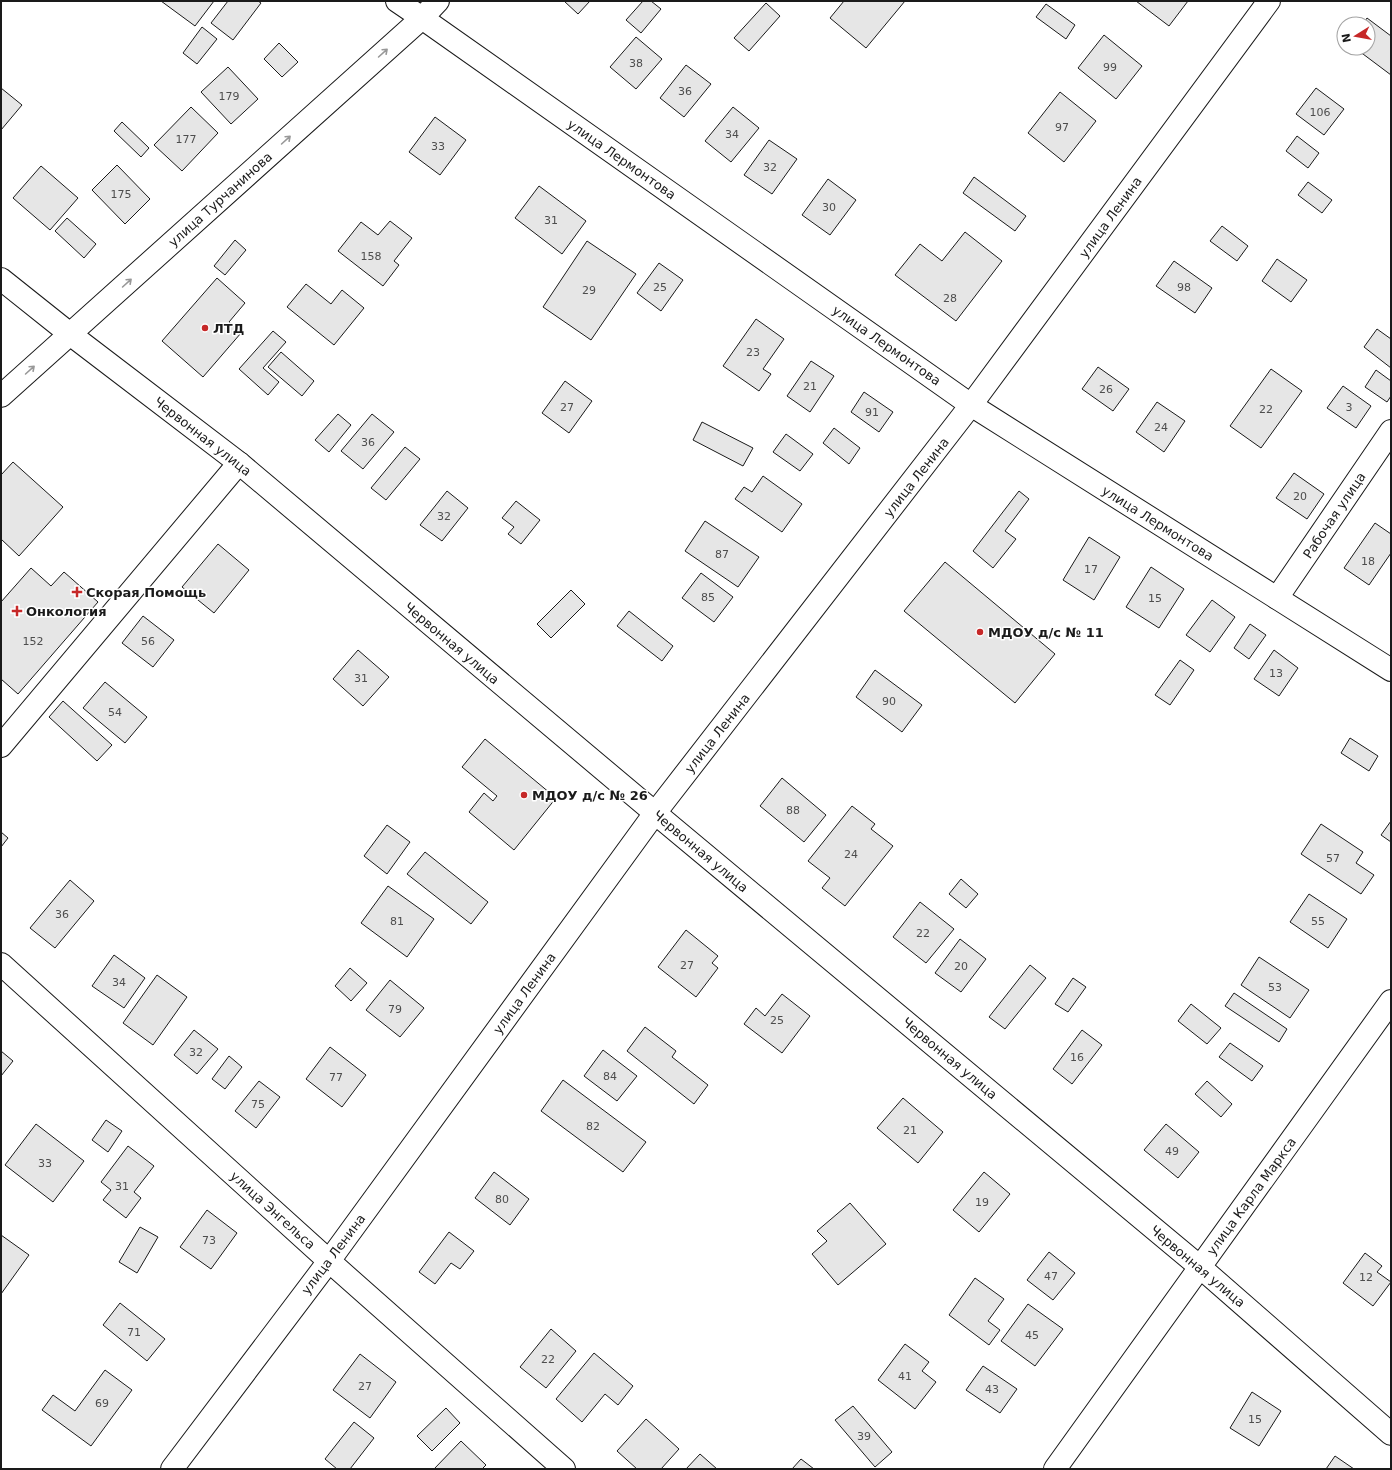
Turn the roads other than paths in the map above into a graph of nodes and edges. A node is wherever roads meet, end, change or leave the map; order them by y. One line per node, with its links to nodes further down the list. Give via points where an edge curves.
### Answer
1 (397, 1): 4 (street, улица Лермонтова)
2 (438, 1): 4 (street, улица Турчанинова)
3 (1269, 1): 8 (street, улица Ленина)
4 (422, 18): 6 (street, улица Турчанинова, one-way to 4); 8 (street, улица Лермонтова)
5 (1, 279): 6 (street, Червонная улица)
6 (70, 334): 7 (street, улица Турчанинова, one-way to 6); 10 (street, Червонная улица)
7 (1, 396)
8 (972, 405): 11 (street, улица Лермонтова); 14 (street, улица Ленина)
9 (1391, 431): 11 (street, Рабочая улица)
10 (239, 463): 13 (street); 14 (street, Червонная улица)
11 (1277, 598): 12 (street, улица Лермонтова)
12 (1391, 670)
13 (1, 746)
14 (655, 813): 17 (street, улица Ленина); 18 (street, Червонная улица)
15 (1, 964): 17 (street, улица Энгельса)
16 (1391, 1001): 18 (street, улица Карла Маркса)
17 (329, 1261): 20 (street, улица Ленина); 21 (street, улица Энгельса)
18 (1200, 1267): 19 (street, Червонная улица); 22 (street, улица Карла Маркса)
19 (1391, 1434)
20 (172, 1469)
21 (564, 1469)
22 (1055, 1469)

